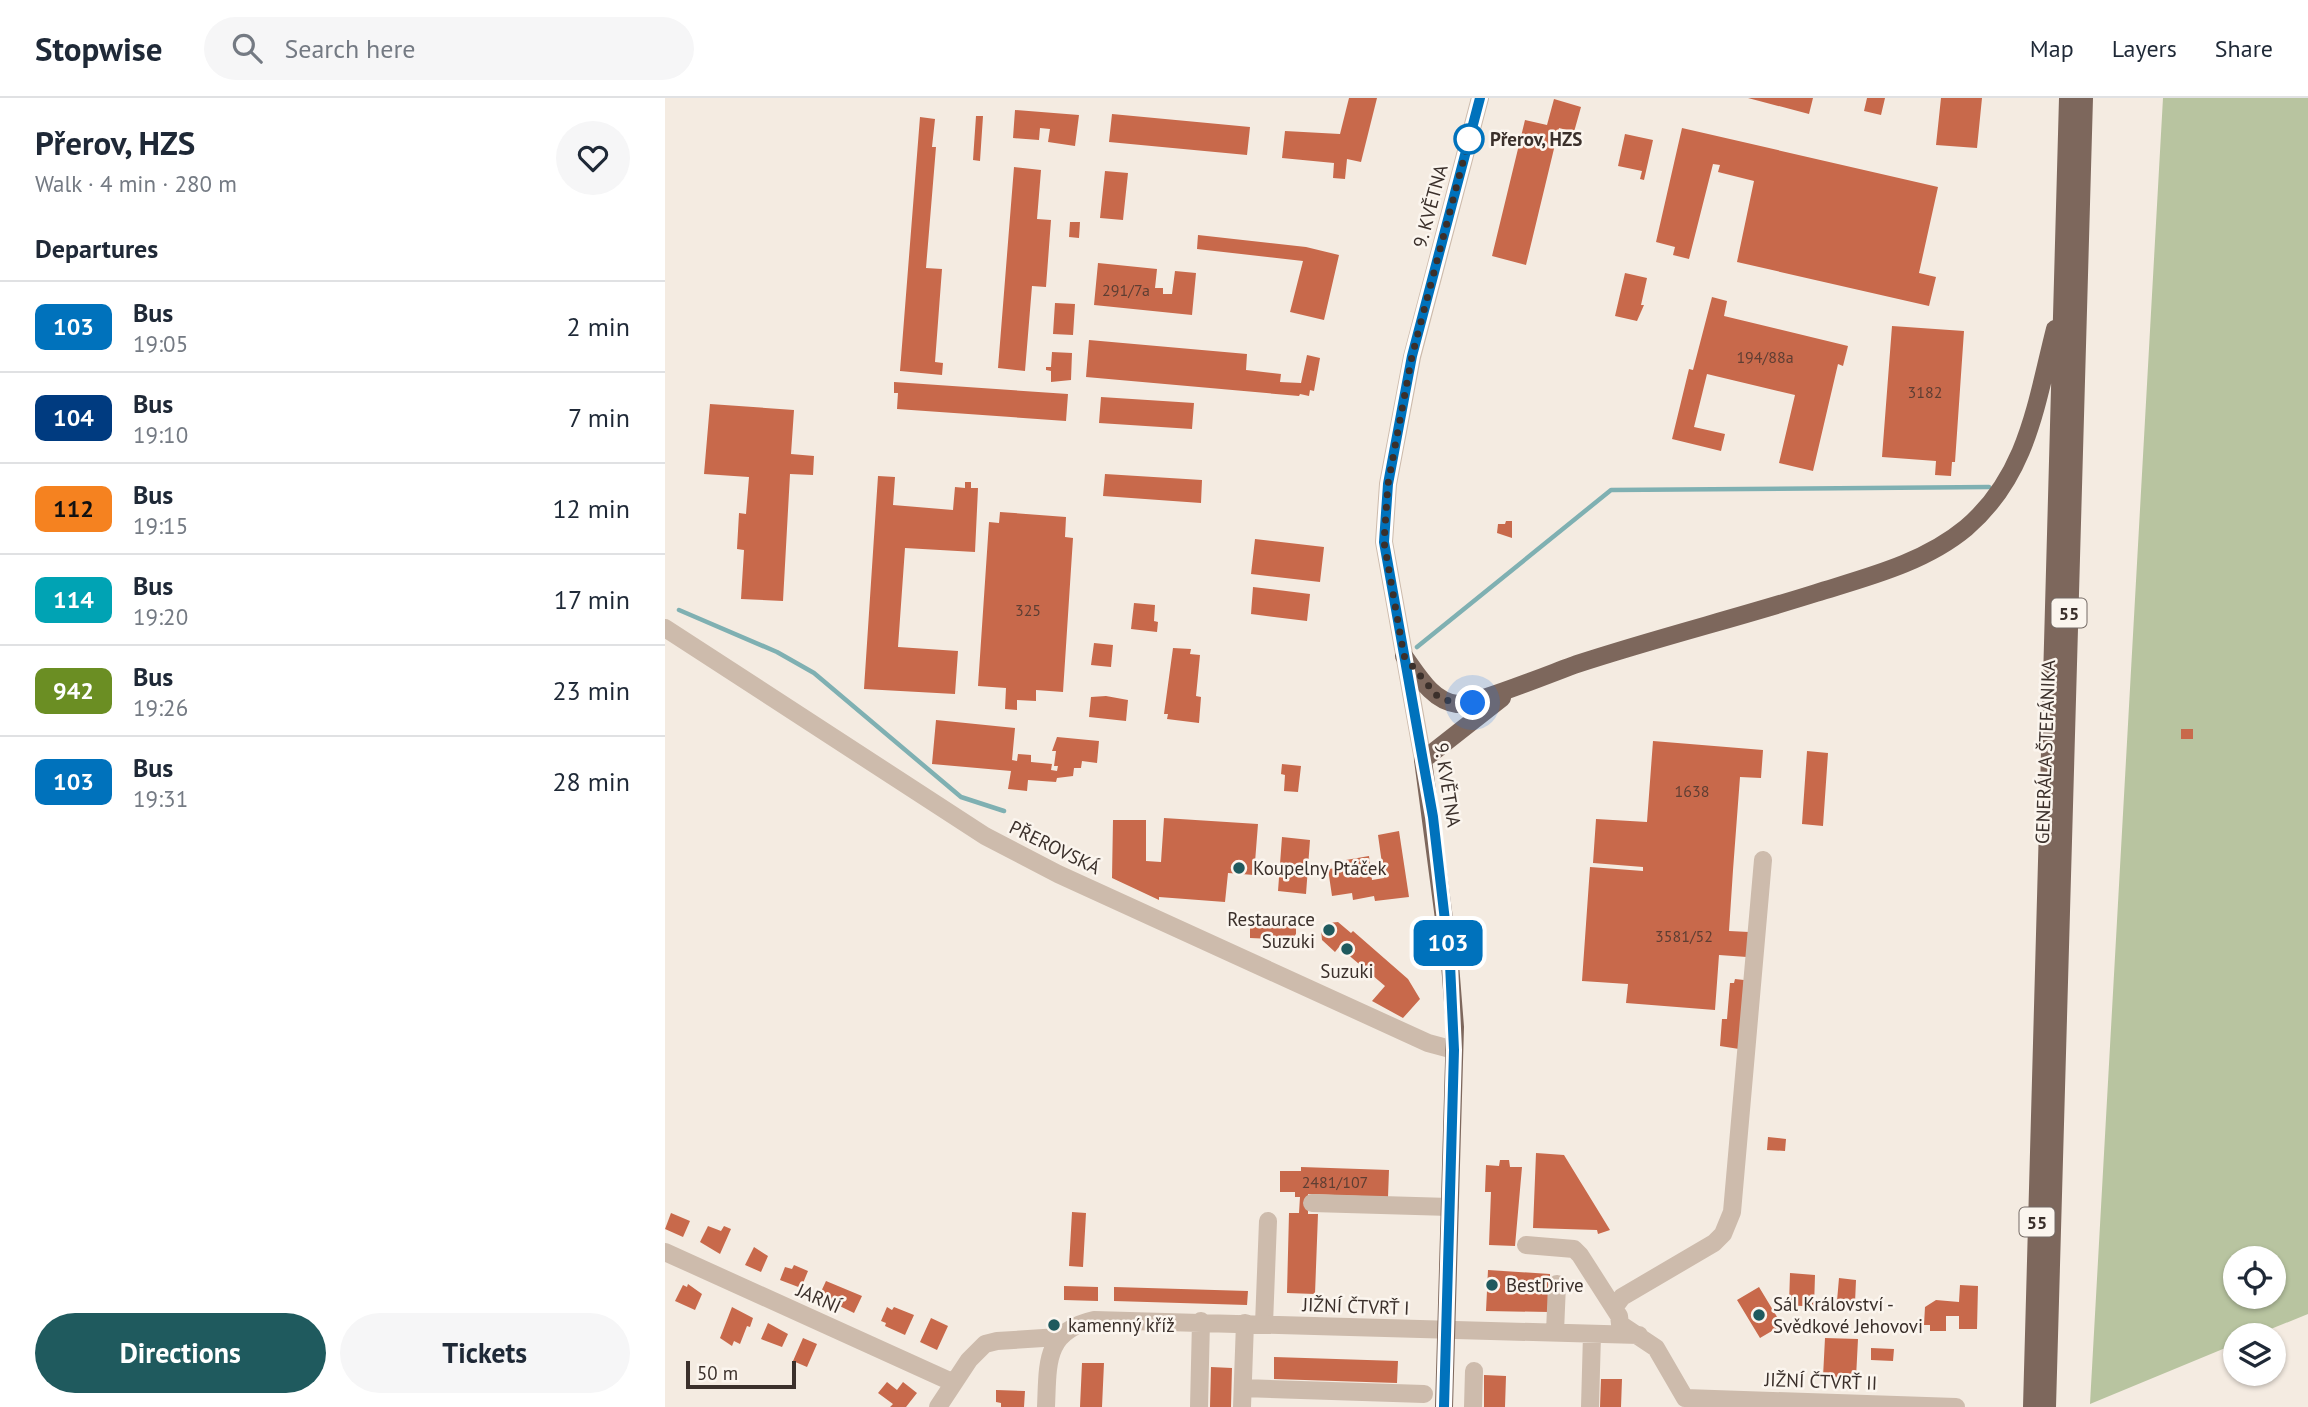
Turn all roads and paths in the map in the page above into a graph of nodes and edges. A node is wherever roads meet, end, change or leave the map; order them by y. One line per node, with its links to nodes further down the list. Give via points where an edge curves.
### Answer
1 (1480, 98): 6 (street, 9. KVĚTNA, via 1412,356 1388,484 1384,542)
2 (2068, 98): 4 (main road, GENERÁLA ŠTEFÁNIKA / 55)
3 (2084, 98): 40 (main road, GENERÁLA ŠTEFÁNIKA / 55)
4 (2063, 299): 7 (main road, via 2025,448 1984,509 1943,544 1892,569); 39 (main road, GENERÁLA ŠTEFÁNIKA / 55)
5 (665, 628): 10 (street, PŘEROVSKÁ, via 985,836 1236,957 1428,1043)
6 (1404, 656): 7 (main road, via 1430,690 1457,704 1473,703); 8 (street, 9. KVĚTNA)
7 (1531, 681): 8 (main road, via 1493,704)
8 (1423, 760): 10 (main road, 9. KVĚTNA, via 1450,964)
9 (1763, 860): 17 (street, via 1732,1212 1714,1243 1622,1297)
10 (1454, 1050): 12 (main road, 9. KVĚTNA)
11 (1312, 1203): 12 (street)
12 (1450, 1208): 21 (main road, 9. KVĚTNA)
13 (1268, 1221): 20 (street)
14 (1526, 1245): 17 (street, JIŽNÍ ČTVRŤ II, via 1574,1249)
15 (665, 1252): 27 (street, JARNÍ)
16 (1557, 1284): 22 (street)
17 (1614, 1308): 25 (street, JIŽNÍ ČTVRŤ II, via 1620,1324)
18 (1201, 1321): 19 (street, JIŽNÍ ČTVRŤ I); 23 (street, JIŽNÍ ČTVRŤ I, via 1094,1320); 33 (street)
19 (1245, 1323): 20 (street, JIŽNÍ ČTVRŤ I); 28 (street)
20 (1264, 1324): 21 (street, JIŽNÍ ČTVRŤ I)
21 (1447, 1329): 22 (street); 35 (main road, 9. KVĚTNA)
22 (1555, 1332): 24 (street)
23 (1064, 1333): 27 (street, JIŽNÍ ČTVRŤ I, via 985,1344); 32 (street, via 1049,1358)
24 (1592, 1334): 25 (street); 37 (street)
25 (1639, 1335): 30 (street, JIŽNÍ ČTVRŤ II, via 1656,1348)
26 (1474, 1371): 36 (street)
27 (954, 1383): 31 (street, JIŽNÍ ČTVRŤ I)
28 (1243, 1388): 29 (street); 34 (street)
29 (1424, 1394)
30 (1688, 1403): 38 (street, JIŽNÍ ČTVRŤ II)
31 (938, 1407)
32 (1046, 1407)
33 (1199, 1407)
34 (1242, 1407)
35 (1444, 1407)
36 (1473, 1407)
37 (1590, 1407)
38 (1956, 1407)
39 (2032, 1407)
40 (2047, 1407)

